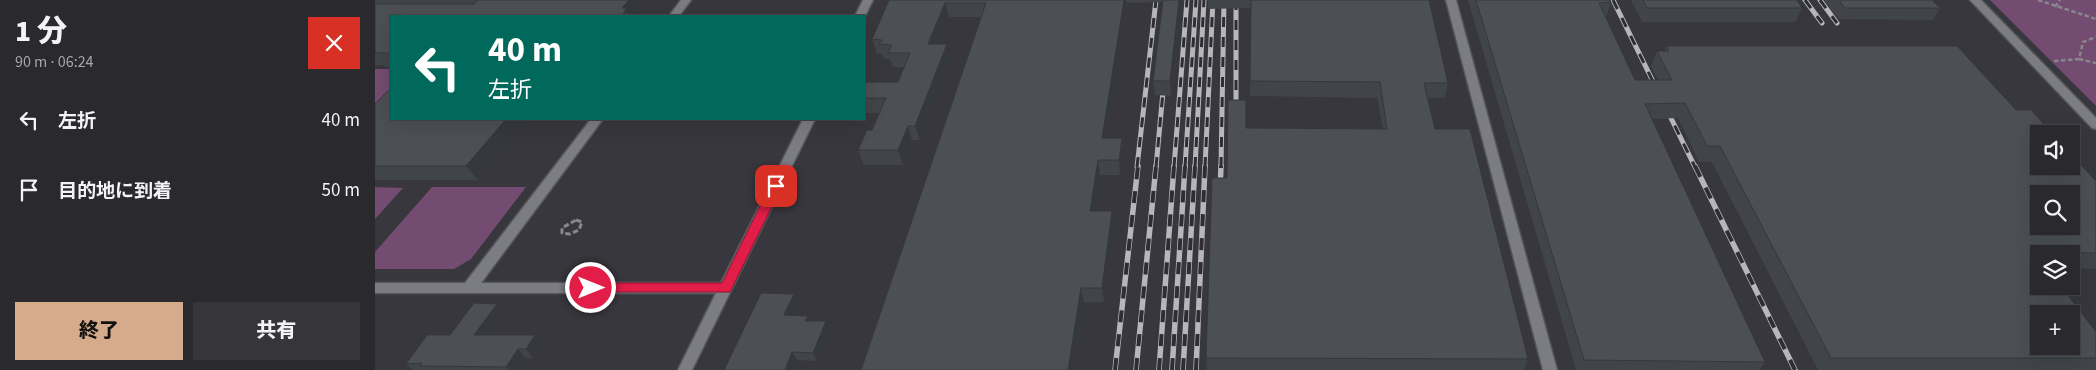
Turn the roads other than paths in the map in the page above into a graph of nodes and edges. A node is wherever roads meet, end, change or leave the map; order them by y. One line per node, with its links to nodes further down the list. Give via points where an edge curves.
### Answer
1 (686, 0): 5 (street)
2 (868, 0): 6 (street)
3 (1451, 0): 14 (street)
4 (1975, 0): 9 (street)
5 (675, 15)
6 (860, 15)
7 (596, 120): 11 (street)
8 (809, 120): 12 (street)
9 (2096, 126)
10 (375, 288): 11 (street)
11 (469, 288): 12 (street)
12 (726, 288): 13 (street)
13 (685, 370)
14 (1550, 370)

